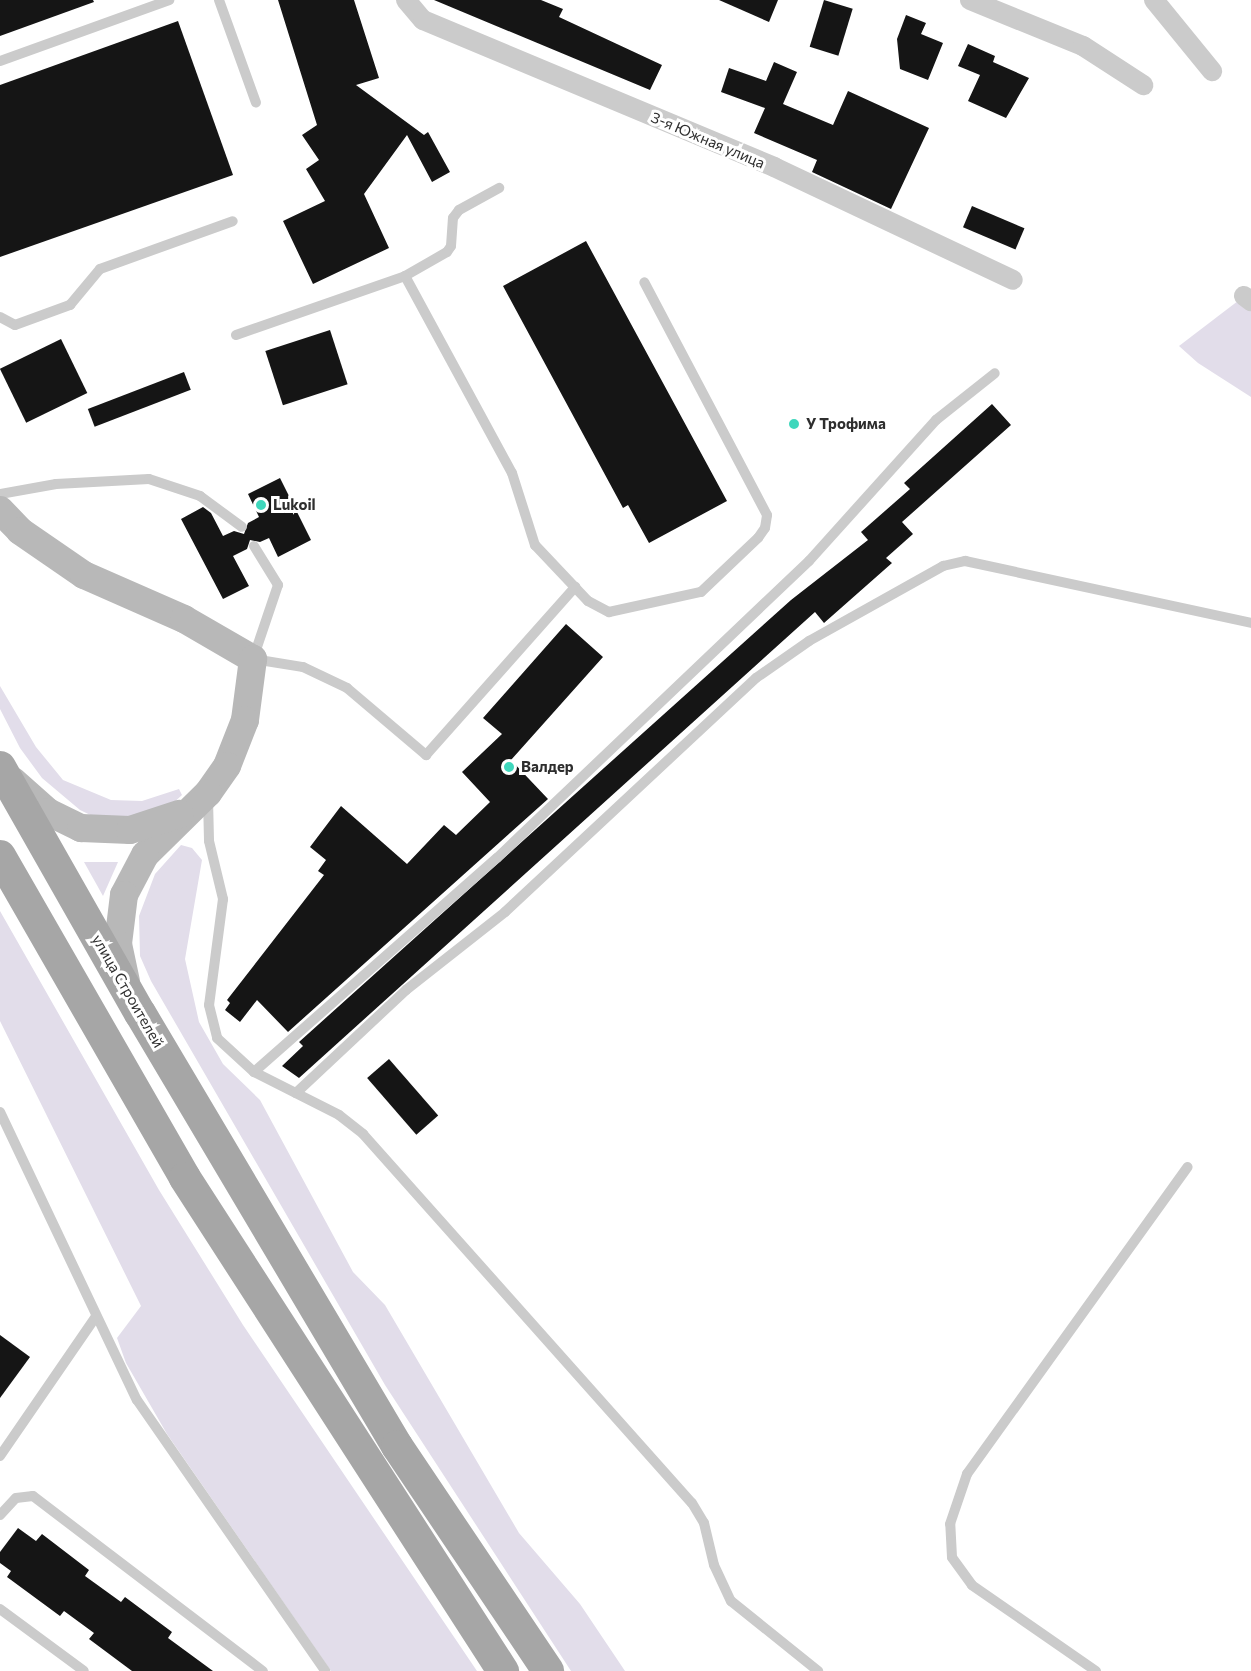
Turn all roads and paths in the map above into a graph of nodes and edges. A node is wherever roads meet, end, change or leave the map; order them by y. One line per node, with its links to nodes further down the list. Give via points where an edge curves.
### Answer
1 (169, 0): 6 (lane)
2 (219, 0): 9 (lane)
3 (406, 0): 13 (street, 3-я Южная улица, via 423,20 774,168)
4 (970, 0): 8 (street, via 1083,46)
5 (1154, 0): 7 (street)
6 (0, 61)
7 (1212, 70)
8 (1143, 85)
9 (256, 103)
10 (499, 188): 12 (lane, via 459,210 453,218 447,252)
11 (233, 221): 15 (lane, via 100,269 70,305 15,325)
12 (405, 276): 16 (lane); 22 (lane, via 512,473 535,545)
13 (1013, 280)
14 (644, 282): 22 (lane, via 761,500 767,515 765,528 701,592 609,612 599,610)
15 (0, 317)
16 (236, 335)
17 (995, 373): 29 (lane, via 936,420 809,561 496,858)
18 (0, 494): 20 (lane, via 56,484 149,479 200,496)
19 (0, 510): 24 (street, via 21,531 84,575 184,619)
20 (242, 527)
21 (254, 546): 24 (lane, via 278,585)
22 (575, 587): 24 (lane, via 426,755 347,688 303,667)
23 (1251, 623): 30 (lane, via 965,561 943,566 809,641 748,685 505,912 413,984)
24 (253, 659): 26 (street, via 245,720 226,766)
25 (0, 765): 26 (street, via 16,785 48,812 81,828 130,830); 28 (main road, улица Строителей)
26 (200, 800): 28 (street, via 145,855 120,910 120,961); 29 (lane, via 223,898 210,1017 223,1047)
27 (0, 856): 40 (main road, via 185,1178)
28 (140, 1013): 41 (main road, улица Строителей, via 397,1446)
29 (254, 1072): 30 (lane)
30 (296, 1093): 42 (lane, via 339,1115 363,1134 692,1503 704,1523 714,1565 731,1601)
31 (0, 1112): 33 (lane)
32 (1188, 1167): 43 (lane, via 967,1474 950,1524 952,1557 972,1586)
33 (95, 1318): 34 (lane); 39 (lane, via 137,1400)
34 (0, 1456)
35 (0, 1515): 38 (lane, via 16,1498 33,1496)
36 (0, 1609): 37 (lane)
37 (84, 1671)
38 (263, 1671)
39 (325, 1671)
40 (503, 1671)
41 (548, 1671)
42 (818, 1671)
43 (1096, 1671)

